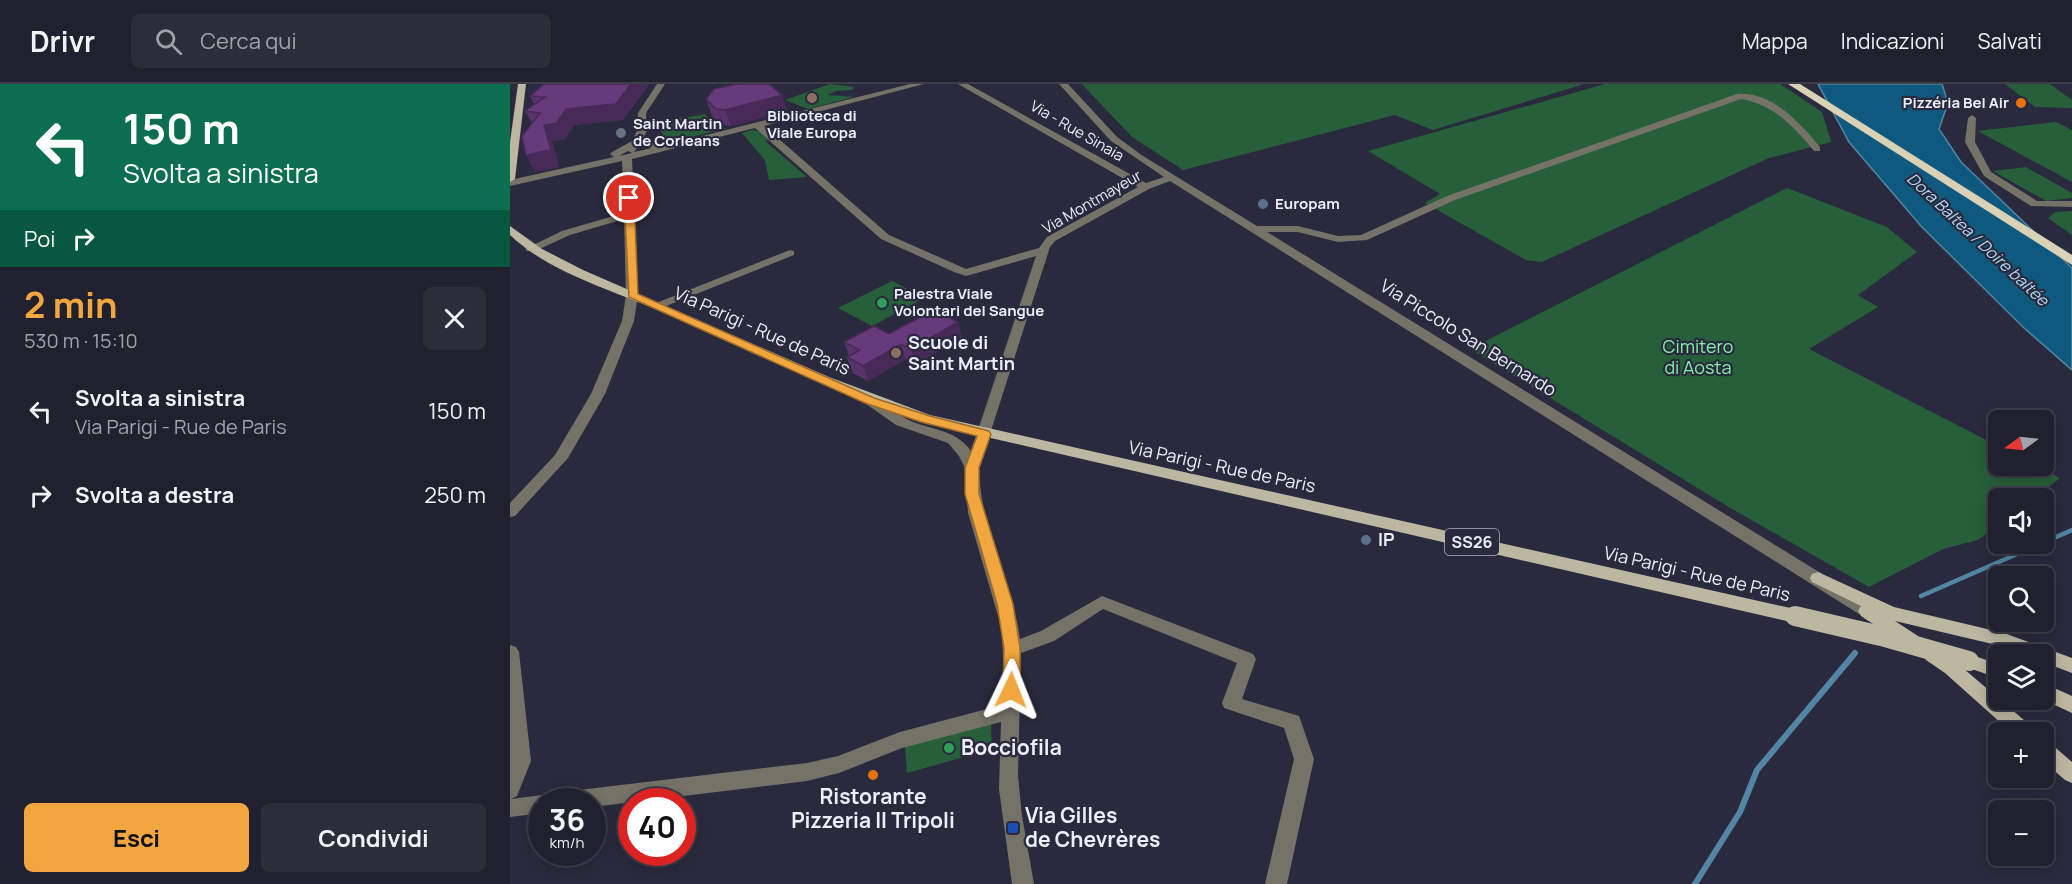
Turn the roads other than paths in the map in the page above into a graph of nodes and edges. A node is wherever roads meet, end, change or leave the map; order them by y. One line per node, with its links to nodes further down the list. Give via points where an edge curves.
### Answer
1 (522, 84): 17 (main road)
2 (661, 84): 9 (street, via 642,113)
3 (920, 84): 10 (street)
4 (962, 84): 18 (street, Via - Rue Sinaia)
5 (1064, 84): 16 (street, Via Piccolo San Bernardo, via 1114,139)
6 (1793, 84): 27 (highway)
7 (1805, 84): 25 (highway)
8 (1972, 118): 19 (street, via 1970,141 1987,174 2035,204)
9 (643, 125): 11 (street); 12 (street)
10 (757, 125): 12 (street); 24 (street, via 885,237 966,273)
11 (636, 143): 12 (street); 14 (street); 15 (street)
12 (654, 149): 14 (street)
13 (1817, 149): 22 (street, via 1794,121 1778,110 1740,96 1451,198 1363,238 1338,239 1298,230)
14 (627, 157): 15 (street); 20 (street)
15 (583, 167): 17 (street)
16 (1170, 178): 18 (street, Via Montmayeur); 22 (street, Via Piccolo San Bernardo)
17 (510, 181)
18 (1145, 187): 24 (street, Via Montmayeur, via 1051,239)
19 (2072, 204)
20 (630, 214): 23 (street, via 566,233); 28 (street)
21 (510, 229): 23 (main road, Via Parigi - Rue de Paris / SS26)
22 (1253, 230): 34 (street, Via Piccolo San Bernardo)
23 (531, 249): 28 (main road, Via Parigi - Rue de Paris / SS26)
24 (1043, 250): 31 (street, Via Montmayeur)
25 (2072, 250)
26 (790, 253): 29 (street, Via Parigi - Rue de Paris)
27 (2072, 261)
28 (632, 295): 29 (main road, Via Parigi - Rue de Paris / SS26); 33 (street, via 628,321 584,418 561,458)
29 (657, 306): 30 (main road, Via Parigi - Rue de Paris / SS26)
30 (870, 401): 31 (main road, Via Parigi - Rue de Paris / SS26); 32 (street, via 903,423 944,435 965,449)
31 (984, 434): 32 (street); 41 (main road, Via Parigi - Rue de Paris / SS26, bridge, via 1903,641)
32 (972, 468): 38 (street, via 972,494 1005,604)
33 (510, 512)
34 (1818, 578): 35 (street, Via Piccolo San Bernardo); 36 (main road, via 1890,613)
35 (1865, 609): 37 (main road)
36 (1923, 621): 37 (main road, via 1908,629); 40 (main road, via 2004,640)
37 (1912, 641): 45 (main road, via 1951,668)
38 (1012, 648): 44 (street); 53 (street, via 1044,638 1102,602 1247,659 1231,703 1292,722 1304,759)
39 (510, 652): 48 (street, via 521,761)
40 (2072, 666)
41 (1988, 668)
42 (2054, 696): 43 (main road)
43 (2072, 705)
44 (1011, 711): 49 (street, via 900,740 807,772); 52 (street, via 1008,777)
45 (2013, 722)
46 (2054, 758): 47 (main road)
47 (2072, 774)
48 (510, 790)
49 (606, 796)
50 (528, 806): 51 (street)
51 (510, 808)
52 (1023, 884)
53 (1276, 884)

